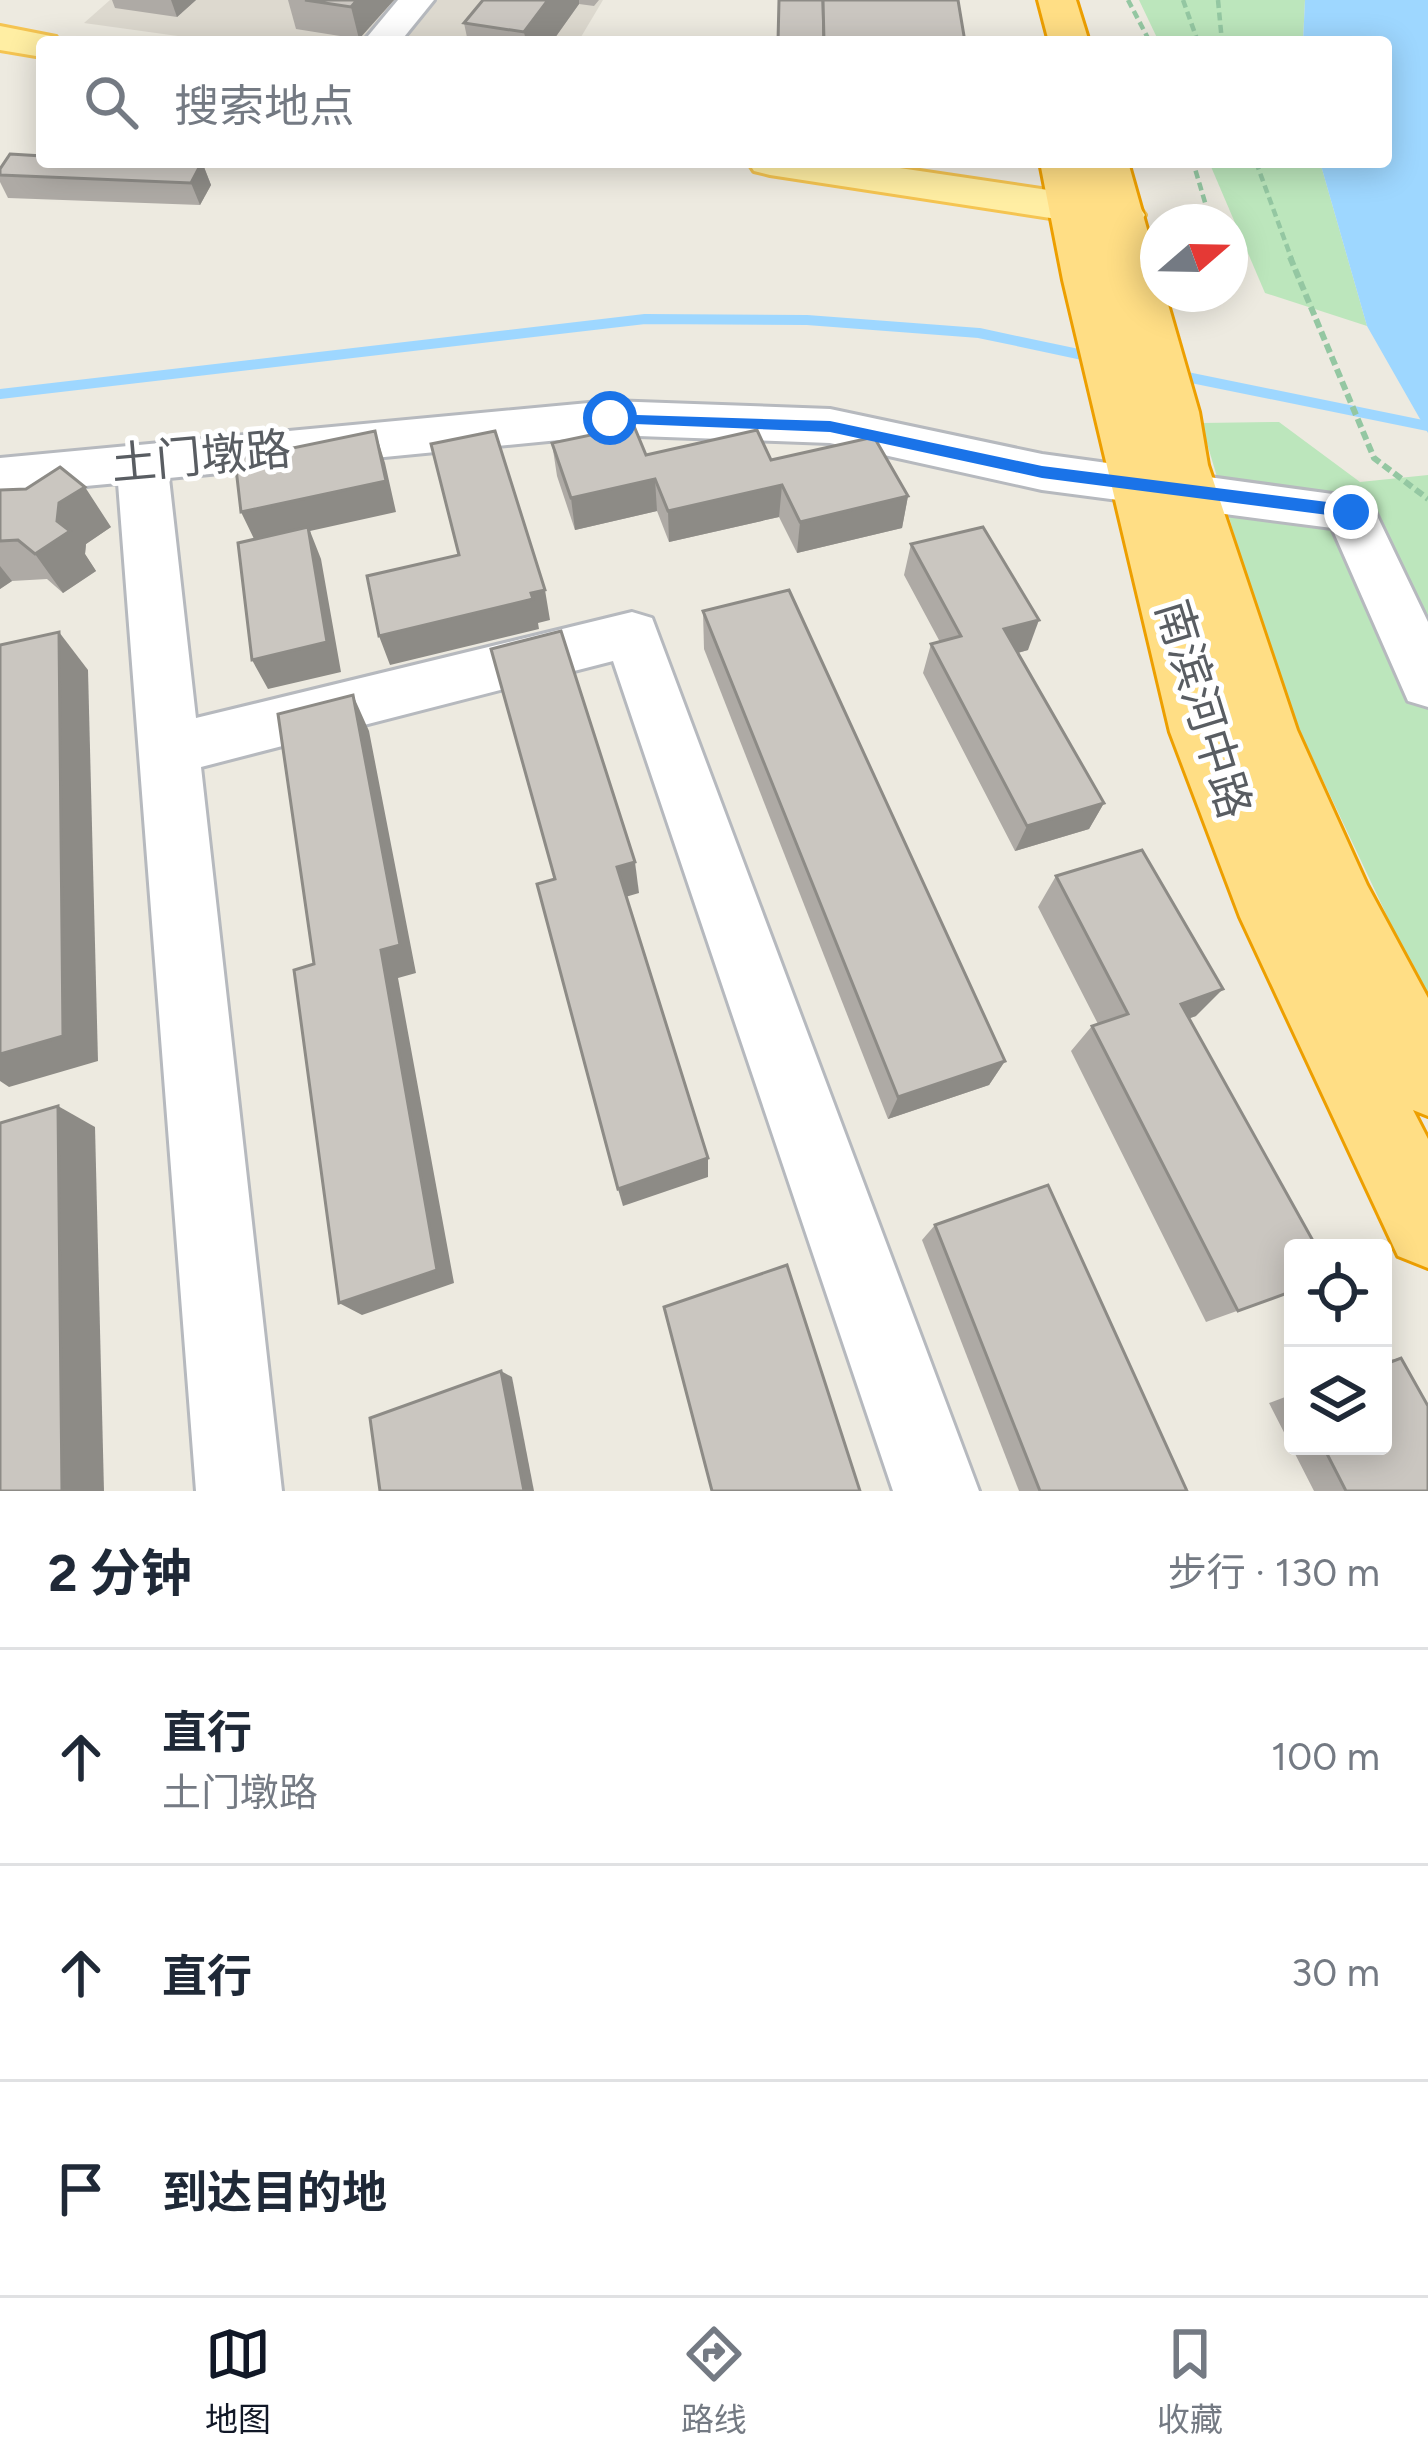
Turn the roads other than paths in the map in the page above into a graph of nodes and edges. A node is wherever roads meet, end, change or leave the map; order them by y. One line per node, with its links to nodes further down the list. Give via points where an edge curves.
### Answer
1 (417, 0): 4 (street)
2 (1021, 0): 5 (highway)
3 (1057, 0): 6 (highway)
4 (386, 36)
5 (1030, 36)
6 (1068, 36)
7 (0, 38): 8 (main road)
8 (36, 44)
9 (809, 168): 12 (main road)
10 (1063, 168): 12 (highway, 南滨河中路)
11 (1108, 168): 13 (highway, 南滨河中路)
12 (1071, 208): 13 (main road); 14 (highway, 南滨河中路)
13 (1122, 215): 14 (highway, 南滨河中路)
14 (1111, 280): 17 (highway, 南滨河中路)
15 (142, 462): 16 (street, 土门墩路); 17 (street, 土门墩路, via 610,418 830,426 1042,472); 19 (street)
16 (0, 476)
17 (1163, 485): 18 (street, 土门墩路, via 1351,512); 20 (highway, 南滨河中路, via 1340,908); 21 (highway, 南滨河中路, via 1203,732 1276,917)
18 (1428, 684)
19 (170, 750): 22 (street); 23 (street, via 632,634)
20 (1428, 1077)
21 (1428, 1226)
22 (239, 1491)
23 (935, 1491)

